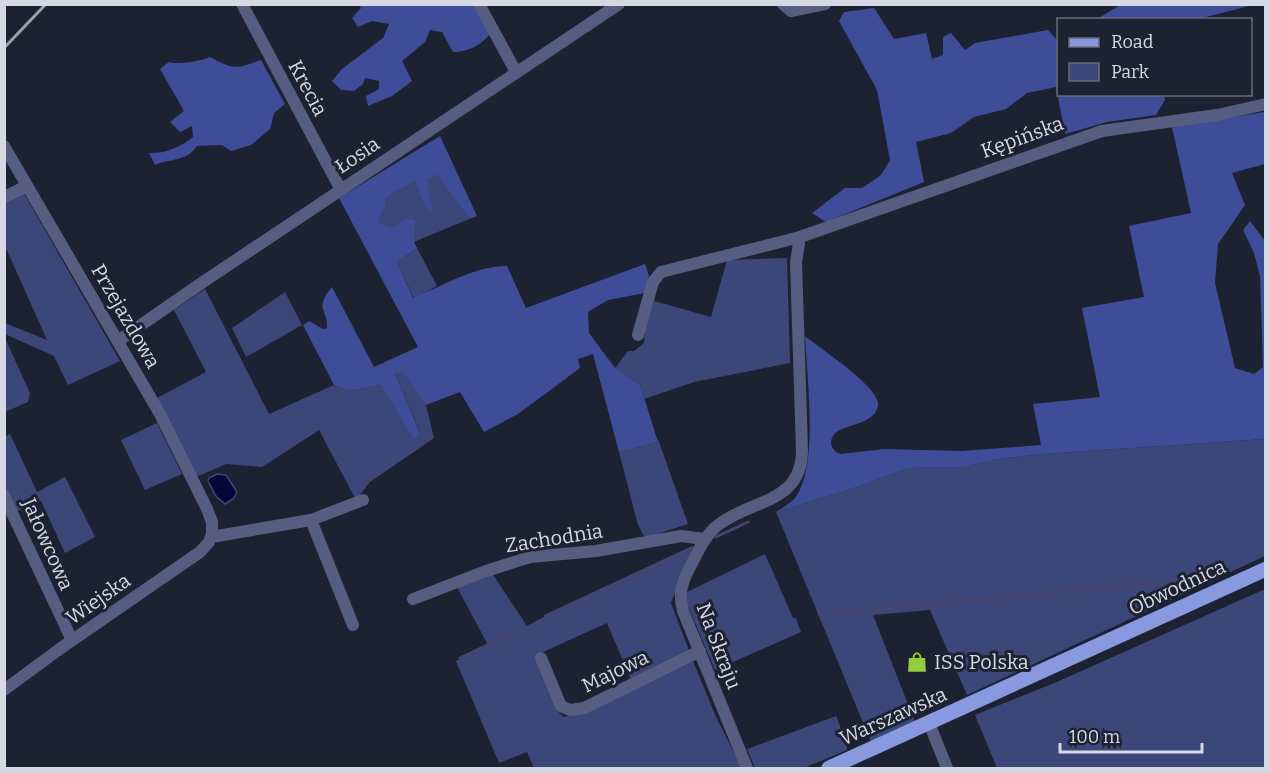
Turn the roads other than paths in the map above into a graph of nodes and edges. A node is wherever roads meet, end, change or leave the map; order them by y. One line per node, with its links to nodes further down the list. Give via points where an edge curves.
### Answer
1 (242, 4): 10 (street, Krecia)
2 (479, 4): 6 (street)
3 (619, 4): 6 (street, Łosia)
4 (783, 4): 5 (street, via 791,10)
5 (825, 4)
6 (516, 72): 10 (street, Łosia)
7 (1266, 104): 12 (street, Kępińska, via 1217,115 1102,130)
8 (4, 146): 9 (street, Przejazdowa)
9 (27, 186): 11 (street); 14 (street, Przejazdowa)
10 (341, 190): 14 (street, Łosia)
11 (4, 197)
12 (800, 237): 13 (street, Kępińska, via 661,272 653,282); 19 (street, via 796,263 802,462 787,489 721,522)
13 (638, 335)
14 (118, 341): 18 (street, Przejazdowa, via 207,509 212,522)
15 (4, 496): 23 (street, Jałowcowa)
16 (363, 500): 17 (street)
17 (311, 520): 18 (street); 22 (street)
18 (211, 537): 23 (street, Wiejska, via 196,555)
19 (705, 539): 21 (street, Zachodnia, via 681,536 596,551 530,557); 25 (street, Na Skraju, via 680,591 681,605)
20 (1266, 569): 24 (main road, Obwodnica)
21 (413, 599)
22 (353, 625)
23 (72, 640): 27 (street, Wiejska)
24 (1106, 643): 28 (main road, Warszawska)
25 (700, 651): 26 (street, Majowa, via 577,710 561,706); 29 (street, Na Skraju)
26 (541, 658)
27 (4, 690)
28 (928, 723): 30 (main road, Warszawska); 31 (street)
29 (747, 768)
30 (829, 768)
31 (947, 768)

